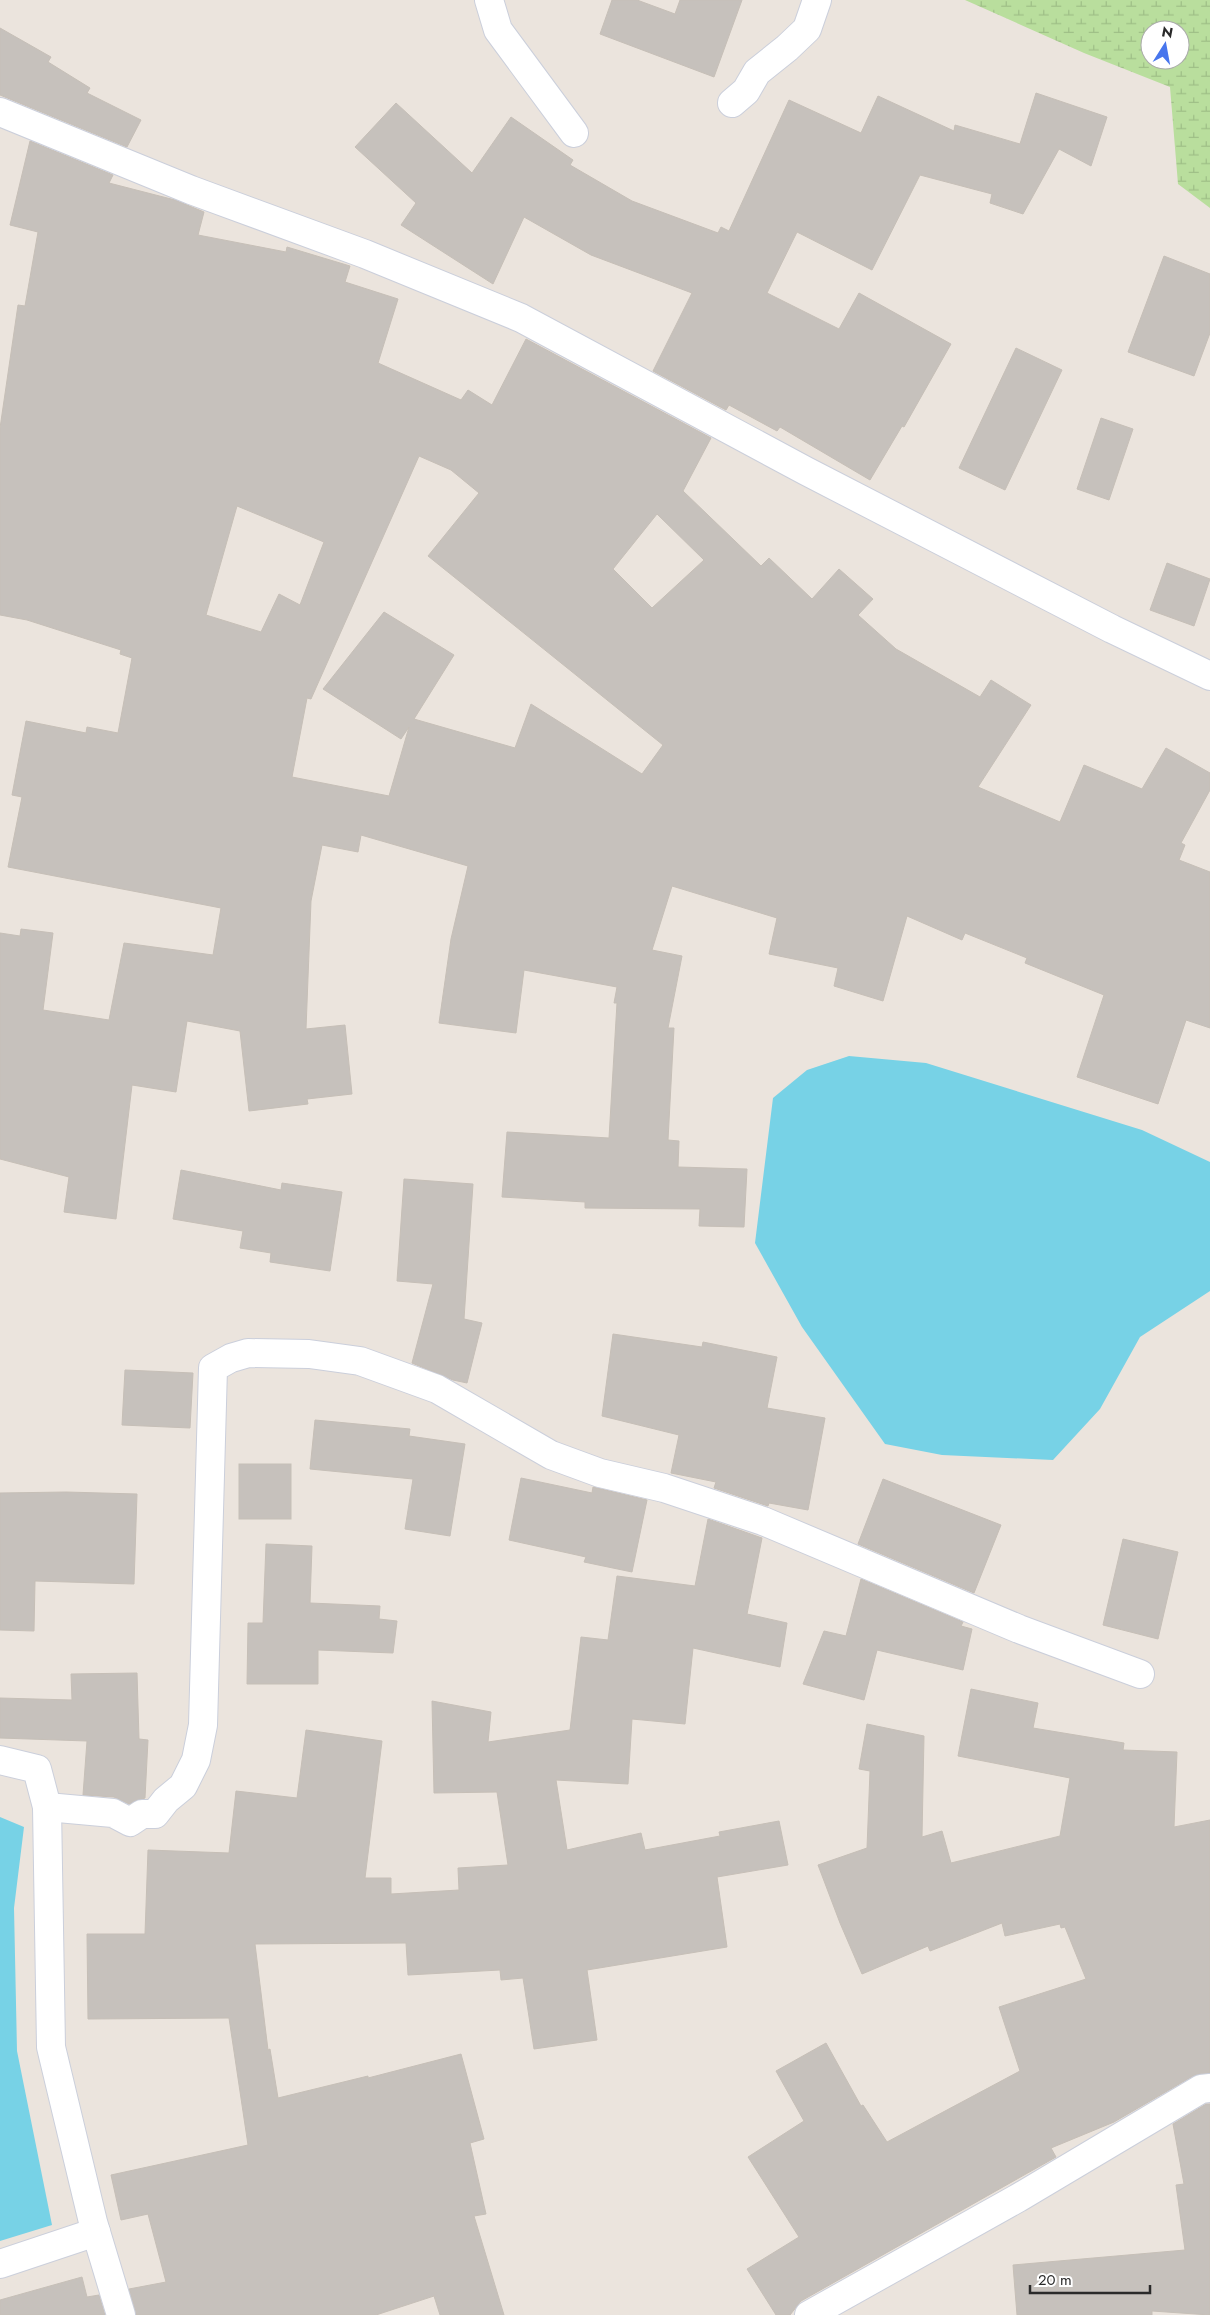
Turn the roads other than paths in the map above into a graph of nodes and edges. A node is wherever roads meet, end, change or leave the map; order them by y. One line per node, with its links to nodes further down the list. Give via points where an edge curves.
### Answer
1 (489, 0): 5 (street, via 498,30)
2 (817, 0): 3 (street, via 807,29 758,72 746,91)
3 (732, 104)
4 (0, 112): 6 (street, via 521,318 824,480)
5 (574, 133)
6 (1210, 676)
7 (1140, 1674): 9 (street, via 1019,1630 764,1521 664,1488 600,1473 552,1455 437,1389 395,1373 360,1361 309,1354 248,1353 213,1368 203,1725 196,1760 183,1786 155,1814 142,1814 130,1822 113,1813)
8 (0, 1760): 9 (street, via 38,1769)
9 (48, 1807): 11 (street, via 51,2047)
10 (1210, 2088): 14 (street, via 1202,2089 1018,2198)
11 (96, 2232): 12 (street); 13 (street)
12 (0, 2264)
13 (121, 2315)
14 (809, 2315)

